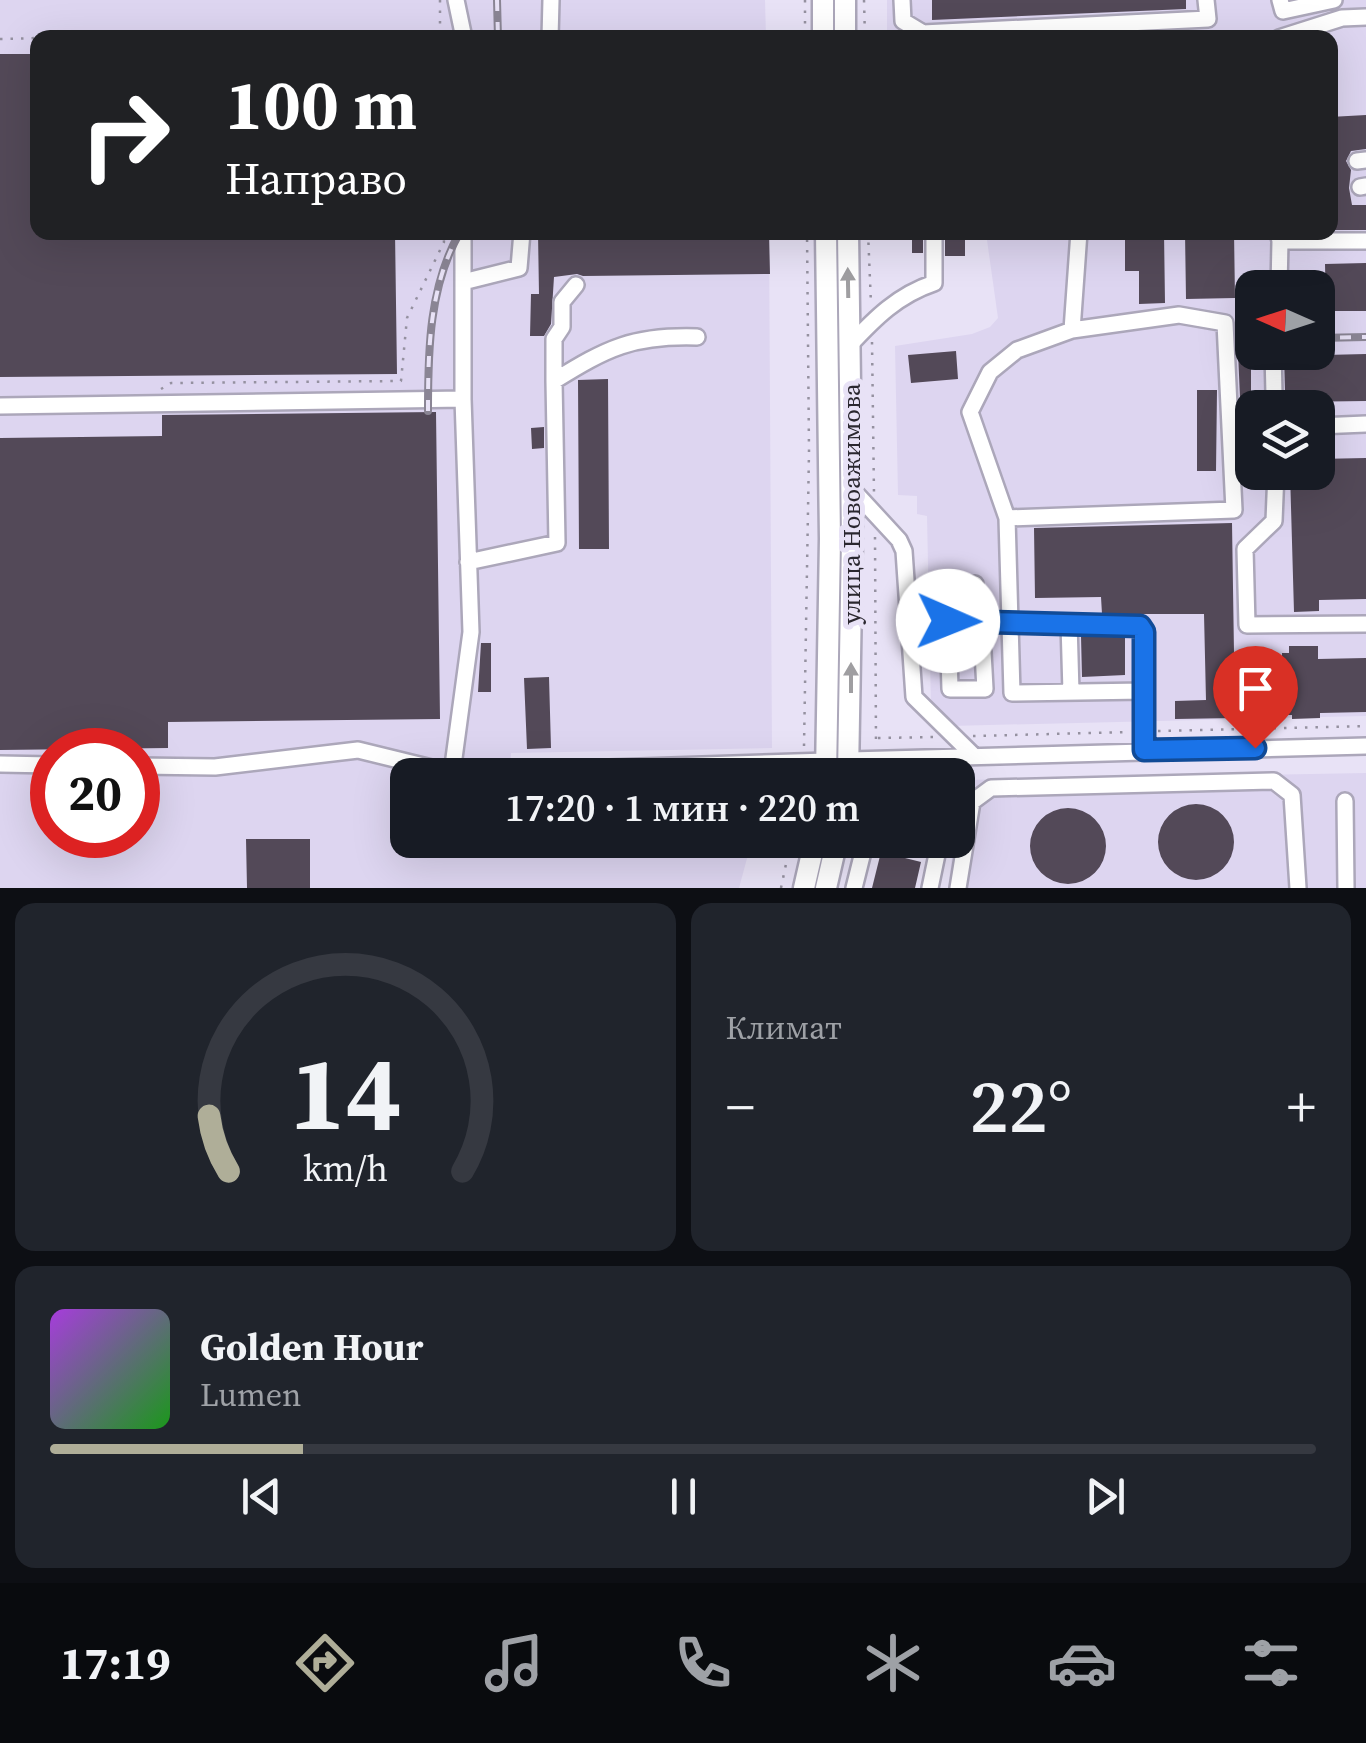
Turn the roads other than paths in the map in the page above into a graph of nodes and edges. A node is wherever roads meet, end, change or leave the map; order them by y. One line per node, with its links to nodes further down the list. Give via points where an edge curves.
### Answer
1 (456, 0): 10 (street)
2 (550, 0): 11 (street)
3 (822, 0): 12 (main road)
4 (844, 0): 13 (main road)
5 (902, 0): 14 (street, via 903,20)
6 (1206, 0): 15 (street, via 1208,19)
7 (1280, 0): 8 (street, via 1282,11)
8 (1334, 0)
9 (1366, 17): 16 (street)
10 (462, 30)
11 (550, 30)
12 (823, 30)
13 (845, 30)
14 (918, 30)
15 (984, 30)
16 (1304, 30)
17 (463, 240): 27 (street)
18 (521, 240): 27 (street, via 518,268)
19 (826, 240): 56 (main road, улица Новоажимова)
20 (848, 240): 31 (main road, улица Новоажимова, one-way to 20)
21 (934, 240): 31 (street, via 934,283 906,292)
22 (1078, 240): 29 (street)
23 (1279, 240): 26 (street)
24 (1338, 240): 25 (street)
25 (1366, 241)
26 (1279, 270)
27 (463, 282): 33 (street)
28 (576, 285): 32 (street, via 562,302)
29 (1072, 330): 39 (street, via 1016,350 990,372 970,412); 39 (street, via 1179,314 1225,323 1234,510)
30 (697, 337): 32 (street, via 603,350)
31 (849, 346): 37 (main road, улица Новоажимова)
32 (554, 381): 40 (street, via 558,543)
33 (463, 399): 34 (street); 40 (street)
34 (0, 406)
35 (1366, 424): 36 (street)
36 (1335, 425)
37 (851, 488): 53 (street, via 904,552 914,696); 57 (main road, улица Новоажимова, one-way to 37)
38 (1275, 490): 47 (street, via 1274,522 1245,548 1248,625)
39 (1007, 518): 45 (street)
40 (468, 562): 55 (street, via 471,632)
41 (976, 584): 44 (street)
42 (948, 586): 43 (street)
43 (948, 621): 44 (street); 48 (street)
44 (976, 622): 45 (street)
45 (1010, 622): 46 (street); 50 (street, via 1012,694)
46 (1068, 624): 49 (street, via 1140,626); 50 (street)
47 (1366, 624)
48 (948, 652)
49 (1144, 691): 50 (street); 52 (street)
50 (1071, 692)
51 (1366, 746): 52 (street)
52 (1144, 750): 53 (street)
53 (974, 757): 58 (street)
54 (391, 758): 61 (street, via 358,750 215,767)
55 (454, 758)
56 (827, 758)
57 (849, 758)
58 (950, 758)
59 (0, 764): 60 (street)
60 (30, 765)
61 (160, 766)
62 (1345, 801): 73 (street)
63 (811, 858): 67 (main road)
64 (833, 858): 68 (main road)
65 (862, 858): 69 (street)
66 (936, 858): 70 (street)
67 (804, 888)
68 (826, 888)
69 (854, 888)
70 (930, 888)
71 (958, 888): 72 (street, via 972,802 991,788 1274,781 1292,795)
72 (1298, 888)
73 (1346, 888)

